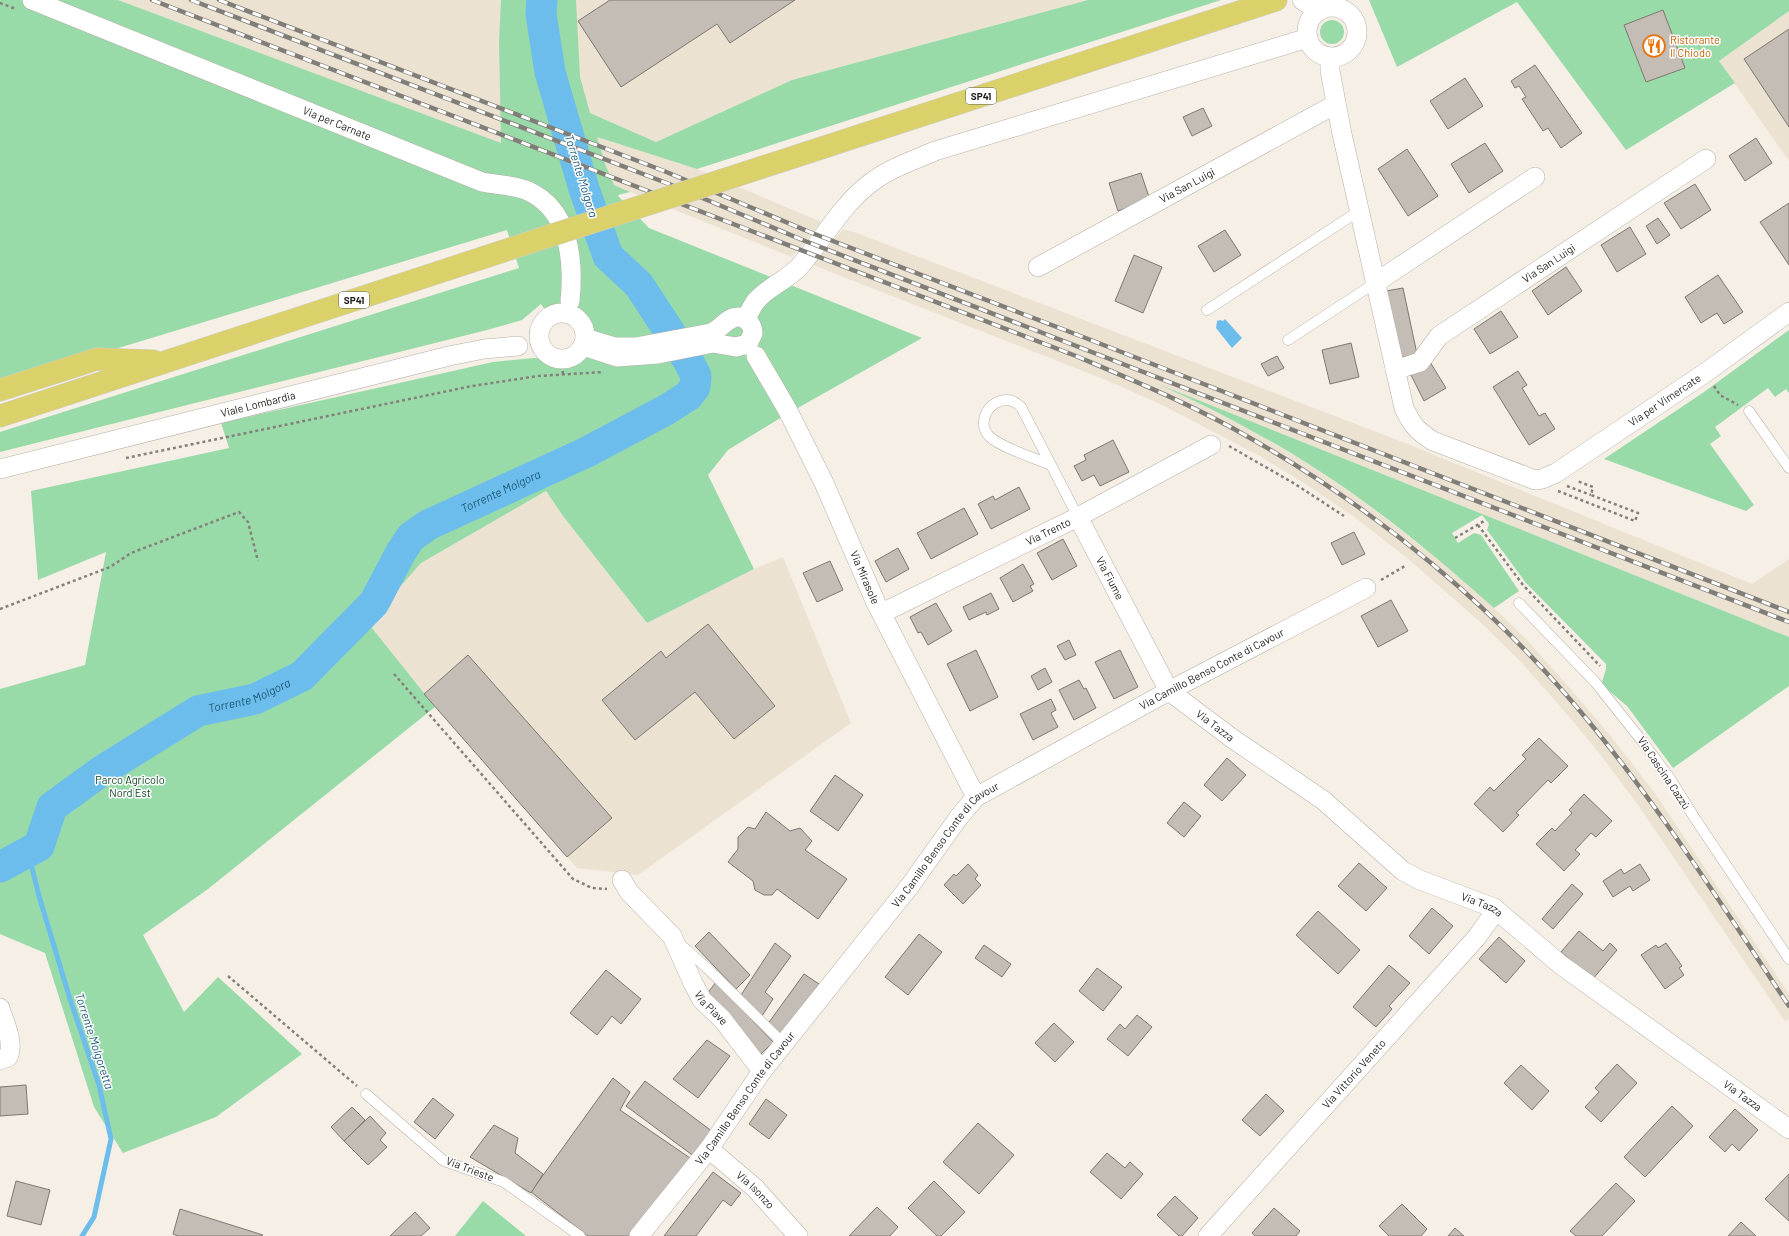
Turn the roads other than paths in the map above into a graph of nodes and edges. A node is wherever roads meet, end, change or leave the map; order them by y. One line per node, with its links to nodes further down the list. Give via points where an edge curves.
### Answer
1 (32, 0): 14 (street, Via per Carnate, via 482,182 514,186 535,195 553,212 564,230 571,266)
2 (1276, 0): 23 (main road, SP41, bridge)
3 (1302, 0): 4 (street)
4 (1319, 11): 5 (street, via 1309,23); 6 (street, via 1336,7 1347,12 1356,22 1358,31 1352,47 1346,53)
5 (1308, 38): 6 (street, via 1316,52); 18 (street, via 935,151 881,175 851,202 799,267 756,301)
6 (1330, 57): 7 (street)
7 (1336, 104): 10 (street); 11 (street, Via San Luigi)
8 (1706, 159): 24 (street, Via San Luigi, via 1439,336 1420,362)
9 (1536, 177): 12 (street)
10 (1359, 211): 12 (street); 13 (lane)
11 (1038, 267)
12 (1375, 283): 19 (lane); 24 (street)
13 (1207, 310)
14 (569, 311): 16 (street, via 546,319); 20 (street, via 584,330)
15 (1789, 312): 24 (street, Via per Vimercate, via 1557,482 1535,480 1433,441 1420,433 1404,408)
16 (539, 332): 21 (street, Viale Lombardia); 22 (street)
17 (712, 338): 18 (street, via 736,347); 18 (street, via 733,318 742,317); 20 (street, via 617,357)
18 (750, 339): 35 (street, Via Mirasole, via 824,483)
19 (1288, 340)
20 (584, 342): 22 (street, via 563,367)
21 (518, 346): 22 (street, Viale Lombardia); 31 (street, Viale Lombardia, via 449,356)
22 (543, 350)
23 (168, 362): 25 (main road, via 97,359); 27 (main road, SP41)
24 (1395, 370)
25 (0, 390)
26 (1749, 411): 30 (lane)
27 (0, 416)
28 (1211, 445): 32 (street, Via Trento)
29 (1051, 464): 29 (lane, Via Fiume, via 1021,407 1015,402 1009,400 997,403 985,412 984,429 989,436 998,443); 32 (lane, Via Fiume)
30 (1789, 468)
31 (0, 469)
32 (1078, 517): 35 (street, Via Trento); 36 (street, Via Fiume)
33 (1366, 588): 36 (street, Via Camillo Benso Conte di Cavour)
34 (1519, 603): 41 (lane, Via Cascina Cazzù, via 1595,682 1642,740)
35 (882, 613): 37 (street, Via Mirasole)
36 (1169, 691): 37 (street, Via Camillo Benso Conte di Cavour); 39 (street, Via Tazza, via 1323,800 1403,871)
37 (976, 798): 43 (street, Via Camillo Benso Conte di Cavour)
38 (626, 886): 40 (street, Via Piave)
39 (1494, 908): 47 (street, Via Tazza, via 1561,965); 52 (street, Via Vittorio Veneto, via 1492,916 1477,937)
40 (672, 936): 43 (lane, Via Piave); 45 (street, Via Piave, via 702,1000 722,1019)
41 (1789, 959)
42 (0, 1008): 44 (street, via 10,1052 8,1057)
43 (784, 1044): 45 (street, Via Camillo Benso Conte di Cavour)
44 (0, 1060)
45 (762, 1071): 48 (street, Via Camillo Benso Conte di Cavour)
46 (366, 1094): 49 (lane, Via Trieste, via 444,1161 504,1182)
47 (1789, 1129)
48 (709, 1149): 50 (street, Via Camillo Benso Conte di Cavour); 51 (street, Via Isonzo, via 755,1188)
49 (580, 1236)
50 (639, 1236)
51 (798, 1236)
52 (1208, 1236)

